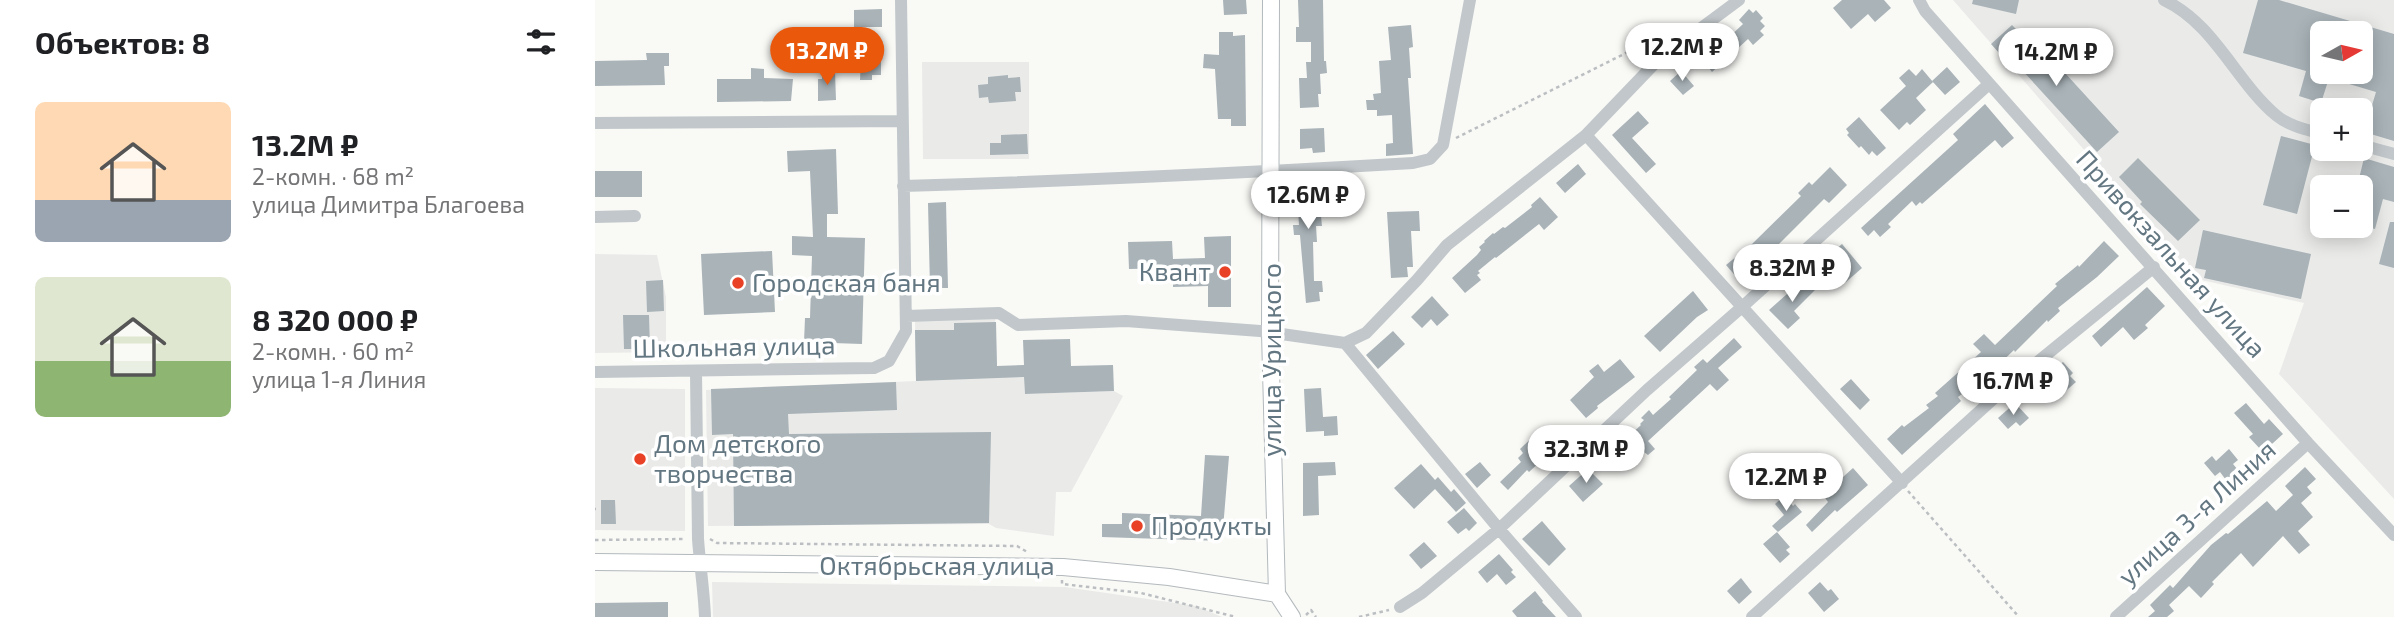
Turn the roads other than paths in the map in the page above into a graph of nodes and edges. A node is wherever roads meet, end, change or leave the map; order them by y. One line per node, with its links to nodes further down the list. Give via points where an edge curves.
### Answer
1 (901, 0): 8 (street)
2 (1271, 0): 14 (main road, улица Урицкого)
3 (1471, 0): 14 (street, via 1443,145 1430,159)
4 (1739, 0): 11 (street, via 1658,60)
5 (1919, 0): 7 (street, Привокзальная улица)
6 (2164, 0): 10 (street, via 2182,8 2206,31 2243,81 2279,118)
7 (1989, 84): 18 (street, Привокзальная улица); 19 (street)
8 (902, 121): 9 (street); 15 (street)
9 (595, 123)
10 (2310, 130)
11 (1586, 135): 19 (street); 22 (street, via 1447,245 1366,333)
12 (2373, 148): 13 (street)
13 (2394, 154)
14 (1272, 171): 15 (street); 21 (main road, улица Урицкого)
15 (903, 186): 20 (street)
16 (635, 216): 17 (street)
17 (595, 217)
18 (2154, 267): 25 (street, Привокзальная улица); 26 (street, via 2002,390)
19 (1742, 307): 26 (street); 27 (street)
20 (906, 316): 21 (street, via 999,313 1018,325 1126,321); 23 (street, Школьная улица, via 906,331 889,361 874,368)
21 (1271, 333): 22 (street); 31 (main road, улица Урицкого)
22 (1345, 343): 27 (street)
23 (696, 371): 24 (street, Школьная улица); 30 (street)
24 (595, 372)
25 (2308, 443): 28 (street, Привокзальная улица); 37 (street, улица 3-я Линия)
26 (1902, 483): 36 (street)
27 (1499, 529): 32 (street); 35 (street)
28 (2394, 535)
29 (595, 562): 30 (main road, Октябрьская улица)
30 (699, 564): 31 (main road, Октябрьская улица, via 1063,567); 33 (street)
31 (1277, 594): 34 (main road)
32 (1400, 607)
33 (705, 617)
34 (1292, 617)
35 (1576, 617)
36 (1752, 617)
37 (2116, 617)

